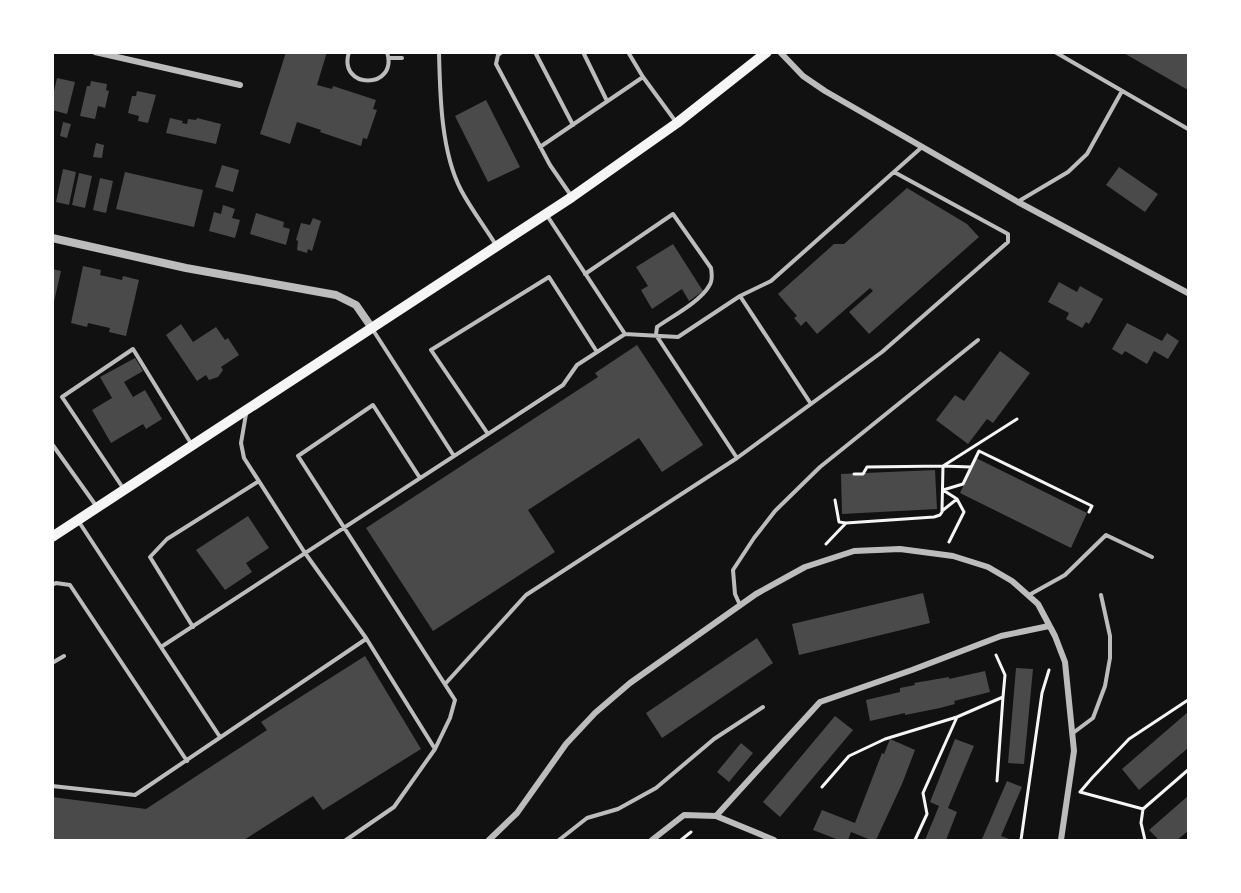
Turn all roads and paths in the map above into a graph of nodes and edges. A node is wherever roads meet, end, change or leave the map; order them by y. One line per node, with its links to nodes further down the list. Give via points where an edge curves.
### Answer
1 (95, 52): 14 (street)
2 (349, 52): 11 (lane, via 349,69 364,81 383,75)
3 (439, 52): 27 (lane, via 441,112 449,156 460,189)
4 (502, 52): 20 (lane, via 496,64)
5 (536, 52): 18 (lane)
6 (583, 52): 16 (lane)
7 (628, 52): 13 (lane)
8 (767, 52): 17 (main road)
9 (780, 52): 21 (street, via 812,83)
10 (1055, 52): 15 (lane)
11 (388, 55): 12 (lane)
12 (402, 58)
13 (643, 77): 16 (lane); 17 (lane)
14 (240, 85)
15 (1122, 91): 19 (lane); 24 (lane, via 1087,154 1068,172)
16 (608, 101): 18 (lane)
17 (677, 123): 23 (main road)
18 (573, 125): 20 (lane)
19 (1188, 129)
20 (540, 147): 23 (lane)
21 (922, 147): 22 (lane); 24 (street)
22 (894, 172): 30 (lane, via 771,281); 36 (lane, via 1008,234 1008,242 882,352)
23 (572, 197): 25 (main road)
24 (1018, 202): 29 (street)
25 (546, 214): 27 (main road); 28 (lane)
26 (52, 238): 31 (street, via 186,268 336,295 356,305)
27 (497, 246): 31 (main road)
28 (585, 274): 32 (lane); 33 (lane, via 673,214 711,268 712,276 710,286 657,327)
29 (1188, 293)
30 (740, 296): 33 (lane, via 678,337); 36 (lane)
31 (372, 328): 37 (main road); 42 (lane)
32 (625, 334): 33 (lane); 35 (lane)
33 (656, 335): 43 (lane)
34 (978, 340): 67 (lane, via 820,467 775,511 734,570)
35 (597, 352): 39 (lane, via 577,365 563,385); 39 (lane, via 549,277 431,350)
36 (811, 404): 43 (lane)
37 (247, 410): 41 (main road); 48 (lane, via 241,443 244,458)
38 (1017, 419): 44 (path)
39 (488, 434): 42 (lane)
40 (52, 444): 53 (lane)
41 (192, 446): 49 (main road); 49 (lane, via 133,349 62,397)
42 (454, 456): 47 (lane)
43 (737, 458): 76 (lane, via 526,595)
44 (943, 466): 45 (path); 46 (path, via 867,467 863,474); 50 (path)
45 (971, 467): 50 (path, via 963,484); 55 (path, via 979,451 1092,506)
46 (854, 474)
47 (420, 478): 58 (lane); 58 (lane, via 373,405 298,456)
48 (259, 481): 62 (lane); 69 (lane, via 167,539 150,557)
49 (124, 490): 53 (main road)
50 (943, 490): 51 (path); 54 (path)
51 (957, 499): 54 (path); 60 (path, via 964,512)
52 (835, 500): 57 (path, via 838,522)
53 (97, 508): 56 (main road)
54 (942, 511): 57 (path, via 934,517)
55 (1089, 512)
56 (78, 521): 59 (main road); 71 (lane)
57 (846, 523): 61 (path)
58 (345, 527): 62 (lane); 76 (lane)
59 (52, 537)
60 (949, 542)
61 (826, 544)
62 (305, 553): 69 (lane); 70 (lane)
63 (1152, 557): 65 (lane, via 1106,535 1065,575)
64 (52, 585): 84 (lane, via 70,585)
65 (1028, 595): 67 (street, via 988,567 953,556 900,549 854,551 805,567); 68 (street, via 1038,604)
66 (1101, 595): 81 (lane, via 1110,636 1105,686 1093,718)
67 (740, 606): 93 (street, via 630,683 595,713 566,744 517,813)
68 (1049, 626): 81 (street, via 1065,662); 90 (street, via 1001,636 820,702)
69 (193, 627): 71 (lane)
70 (366, 638): 82 (lane); 83 (lane)
71 (161, 647): 82 (lane)
72 (996, 654): 77 (path, via 1005,675)
73 (64, 656): 74 (lane)
74 (52, 663)
75 (1049, 670): 99 (path, via 1042,693)
76 (446, 683): 83 (lane, via 455,699)
77 (1003, 697): 80 (path); 86 (path)
78 (1188, 700): 89 (path, via 1129,740 1080,792)
79 (763, 707): 94 (lane, via 714,739 656,788 618,809 587,818)
80 (957, 717): 88 (path, via 885,739 849,756); 98 (path, via 923,793 927,814)
81 (1072, 734): 100 (street, via 1074,751)
82 (220, 737): 84 (lane)
83 (435, 749): 92 (lane, via 394,807)
84 (187, 761): 87 (lane, via 132,796)
85 (1188, 770): 89 (path)
86 (997, 781)
87 (52, 786)
88 (822, 787)
89 (1143, 809): 101 (path)
90 (716, 816): 95 (street, via 684,815); 97 (street)
91 (691, 832): 96 (path)
92 (346, 840)
93 (489, 840)
94 (559, 840)
95 (652, 840)
96 (681, 840)
97 (774, 840)
98 (915, 840)
99 (1021, 840)
100 (1061, 840)
101 (1145, 840)

